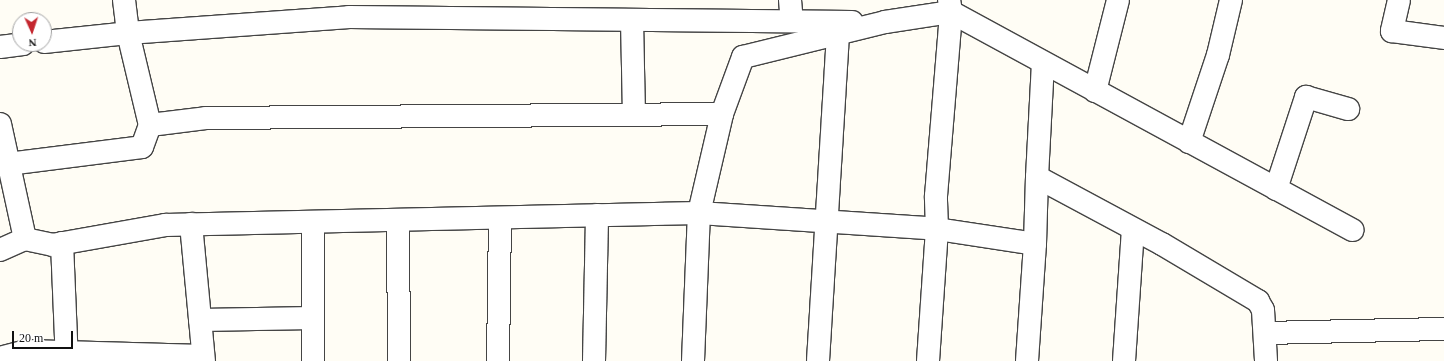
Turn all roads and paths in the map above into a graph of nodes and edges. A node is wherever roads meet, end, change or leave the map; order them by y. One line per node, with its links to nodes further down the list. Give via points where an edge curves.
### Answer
1 (124, 0): 10 (street)
2 (790, 0): 8 (street)
3 (1118, 0): 17 (street)
4 (1231, 0): 23 (street, via 1218,55)
5 (1399, 0): 12 (street, via 1392,31)
6 (950, 6): 9 (street); 16 (street); 34 (street, via 936,196)
7 (632, 20): 8 (street); 10 (street, via 349,17); 20 (street)
8 (792, 21): 9 (street)
9 (885, 22): 11 (street)
10 (128, 32): 13 (street); 22 (street)
11 (838, 34): 19 (street, via 743,57); 32 (street)
12 (1444, 38)
13 (52, 41)
14 (12, 45): 15 (street)
15 (0, 46)
16 (1043, 62): 17 (street); 25 (street)
17 (1095, 90): 23 (street)
18 (1348, 109): 26 (street, via 1306,97)
19 (722, 114): 20 (street); 27 (street)
20 (634, 115): 22 (street, via 206,118)
21 (0, 124): 24 (street)
22 (150, 125): 24 (street, via 142,147)
23 (1188, 142): 26 (street)
24 (4, 165): 37 (street)
25 (1037, 177): 35 (street); 39 (street)
26 (1276, 189): 36 (street)
27 (699, 213): 28 (street); 32 (street); 52 (street)
28 (597, 215): 29 (street); 51 (street)
29 (500, 218): 30 (street); 50 (street)
30 (398, 220): 31 (street); 49 (street)
31 (313, 222): 33 (street); 41 (street)
32 (828, 222): 34 (street); 53 (street)
33 (191, 224): 38 (street, via 165,225); 42 (street)
34 (936, 229): 39 (street); 54 (street)
35 (1133, 229): 44 (street, via 1258,301 1263,310); 56 (street)
36 (1353, 230)
37 (25, 239): 38 (street, via 53,245); 40 (street)
38 (62, 243): 45 (street)
39 (1035, 244): 55 (street)
40 (0, 250)
41 (313, 318): 42 (street); 48 (street)
42 (200, 320): 47 (street)
43 (1444, 329): 44 (street)
44 (1265, 333): 57 (street)
45 (67, 357): 46 (street, via 26,351); 47 (street)
46 (0, 358)
47 (203, 358)
48 (313, 361)
49 (399, 361)
50 (498, 361)
51 (594, 361)
52 (693, 361)
53 (818, 361)
54 (928, 361)
55 (1027, 361)
56 (1124, 361)
57 (1266, 361)

